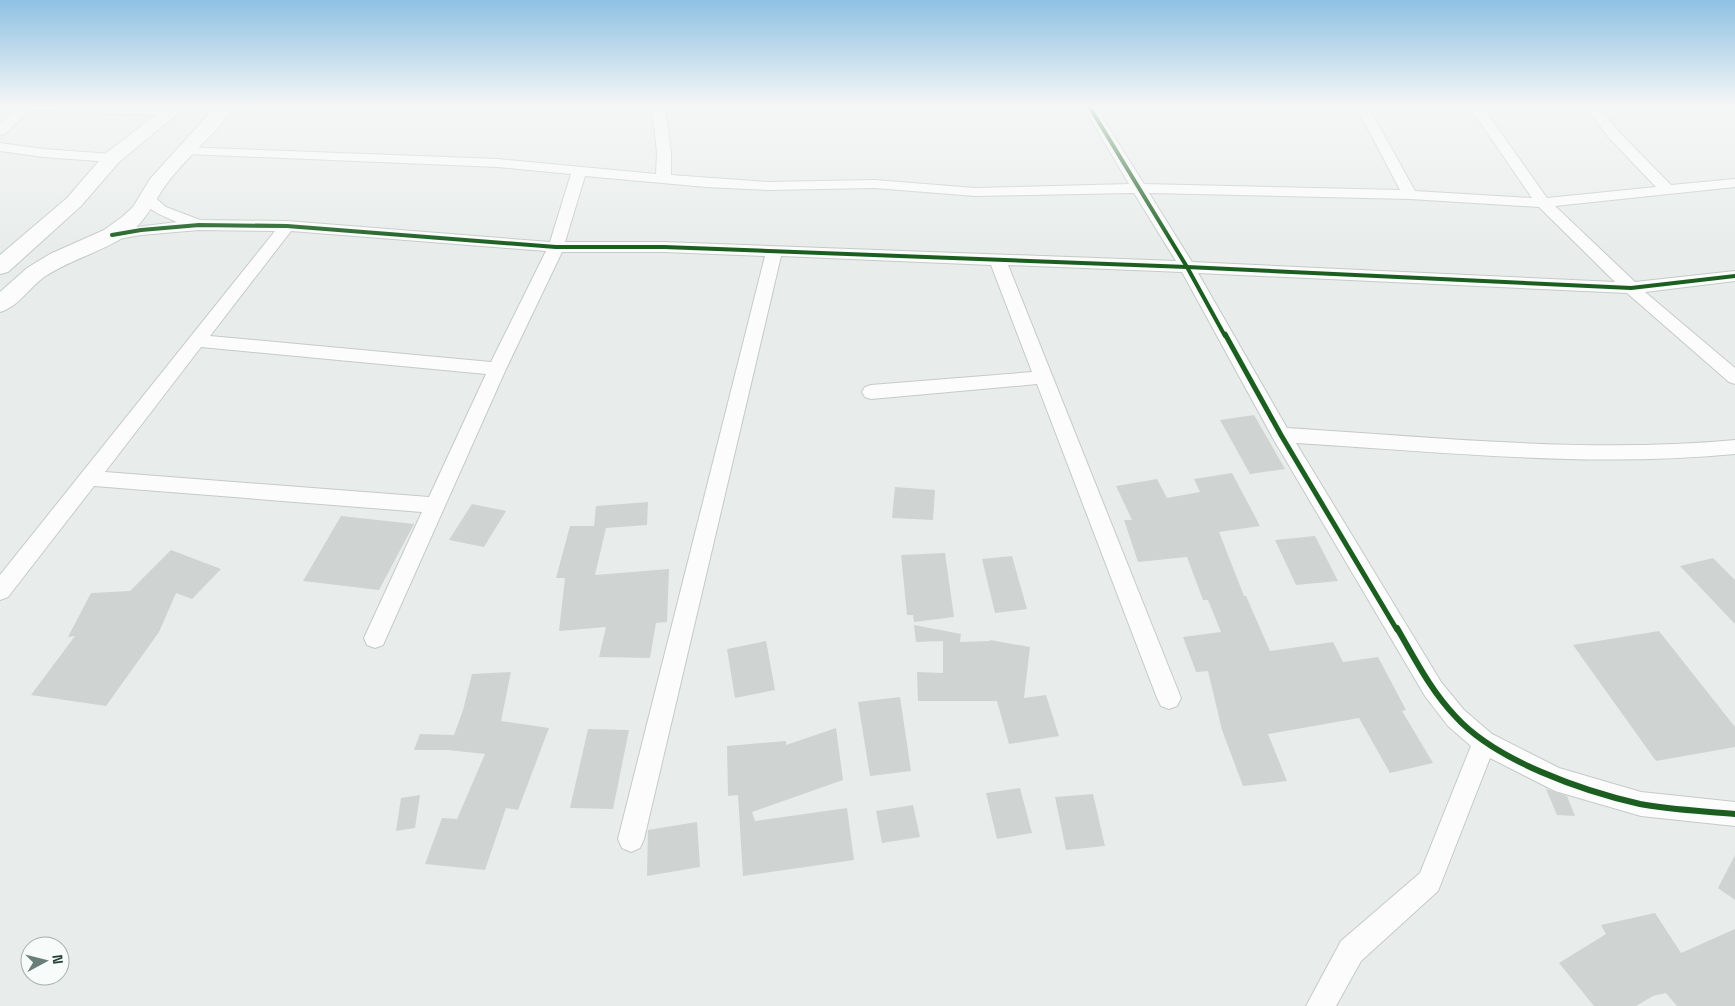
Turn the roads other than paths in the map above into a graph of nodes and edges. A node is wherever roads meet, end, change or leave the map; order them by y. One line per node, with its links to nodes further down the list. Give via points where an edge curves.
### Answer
1 (43, 153): 10 (street)
2 (119, 153): 10 (main road)
3 (176, 153): 17 (main road)
4 (367, 153): 11 (street)
5 (663, 153): 12 (street, via 666,170)
6 (1117, 153): 14 (street)
7 (1387, 153): 16 (street)
8 (1508, 153): 18 (street)
9 (1631, 153): 15 (street)
10 (112, 158): 19 (main road)
11 (580, 170): 12 (street); 23 (street)
12 (663, 178): 14 (street, via 768,186 875,184 975,192)
13 (1735, 183): 15 (street)
14 (1138, 188): 16 (street); 27 (street)
15 (1668, 192): 18 (street)
16 (1410, 195): 18 (street)
17 (147, 198): 20 (street, via 160,210); 22 (main road, via 129,222)
18 (1543, 203): 30 (street)
19 (59, 216): 22 (main road, via 61,233 74,241); 26 (main road)
20 (199, 225): 21 (street); 22 (street, via 141,230)
21 (287, 226): 23 (street); 33 (street)
22 (104, 238): 28 (main road)
23 (556, 247): 24 (street); 34 (street)
24 (774, 252): 25 (street); 47 (street)
25 (998, 261): 27 (street); 35 (street)
26 (3, 267)
27 (1187, 267): 30 (street); 38 (street)
28 (35, 273): 31 (main road); 32 (main road)
29 (1735, 276): 30 (street)
30 (1631, 288): 36 (street)
31 (0, 290)
32 (0, 304)
33 (196, 341): 34 (street); 40 (street)
34 (497, 369): 41 (street)
35 (1043, 377): 37 (street); 44 (street)
36 (1735, 378)
37 (871, 392)
38 (1281, 435): 39 (street, via 1531,450 1683,452); 45 (street, via 1433,688 1456,718)
39 (1735, 447)
40 (88, 478): 41 (street); 42 (street)
41 (436, 505): 43 (street)
42 (0, 591)
43 (376, 638)
44 (1169, 698)
45 (1484, 742): 46 (street, via 1555,779 1641,804); 48 (street, via 1429,882 1351,951)
46 (1735, 814)
47 (630, 839)
48 (1320, 1006)

